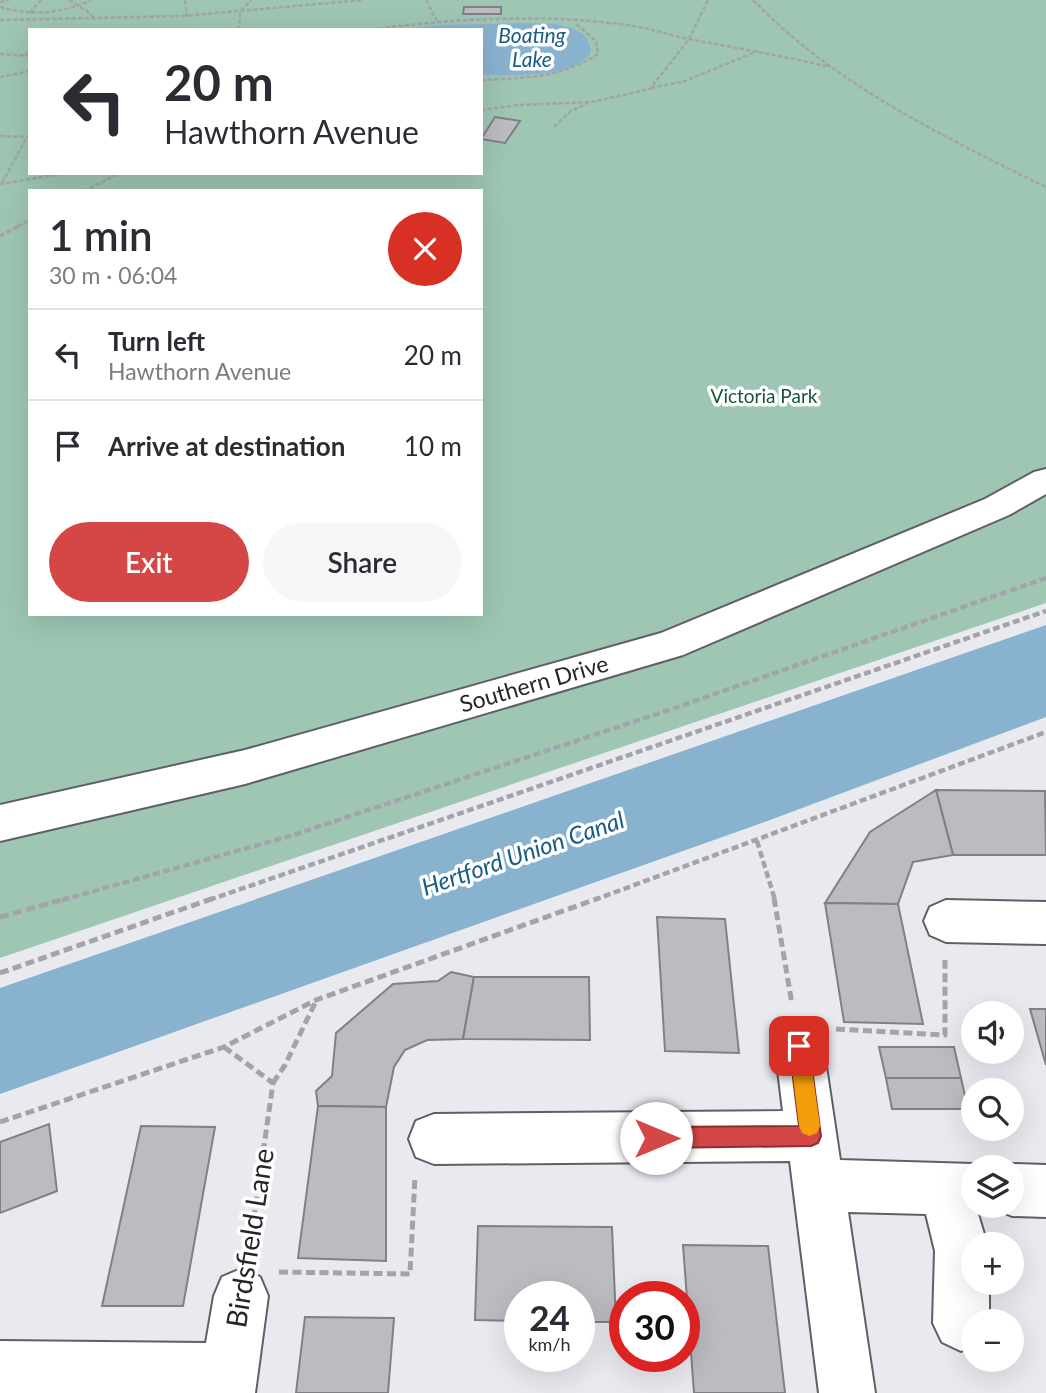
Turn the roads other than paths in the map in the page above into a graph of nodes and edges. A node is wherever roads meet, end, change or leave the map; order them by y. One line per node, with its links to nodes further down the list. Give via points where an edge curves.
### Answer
1 (1046, 480): 2 (street, Southern Drive, via 998,507 670,645 245,767)
2 (0, 823)
3 (946, 921): 4 (street)
4 (1046, 923)
5 (797, 1036): 7 (street)
6 (434, 1139): 7 (street)
7 (815, 1161): 8 (street); 15 (street)
8 (959, 1190): 12 (street)
9 (1024, 1190): 10 (street)
10 (1046, 1191)
11 (243, 1284): 14 (street, Birdsfield Lane)
12 (961, 1309)
13 (0, 1369): 14 (street)
14 (228, 1383)
15 (847, 1393)

